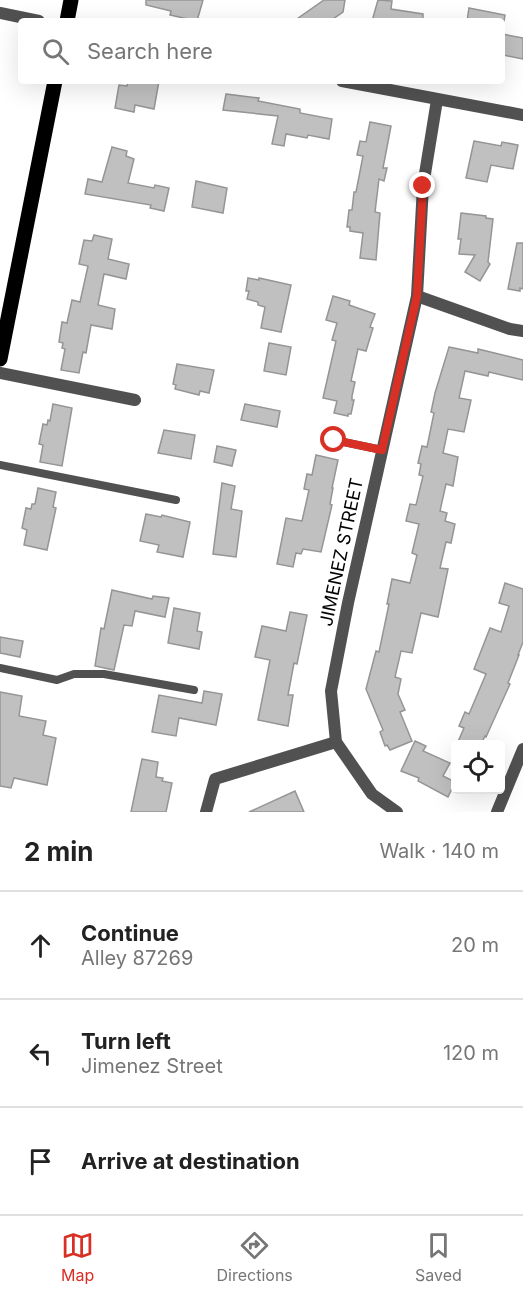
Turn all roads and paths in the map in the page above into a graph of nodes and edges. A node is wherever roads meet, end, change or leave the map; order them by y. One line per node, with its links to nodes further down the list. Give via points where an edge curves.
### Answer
1 (71, 0): 4 (main road)
2 (0, 13): 3 (street)
3 (24, 18)
4 (68, 18)
5 (54, 84): 11 (main road)
6 (357, 84): 7 (street)
7 (437, 100): 8 (street); 9 (street, JIMENEZ STREET, via 423,186)
8 (523, 115)
9 (417, 296): 10 (street); 15 (street, JIMENEZ STREET)
10 (523, 331)
11 (0, 359)
12 (0, 373): 13 (street)
13 (135, 400)
14 (334, 440): 15 (lane)
15 (382, 450): 20 (street, JIMENEZ STREET, via 331,691)
16 (0, 465): 17 (lane)
17 (176, 500)
18 (0, 668): 19 (lane, via 57,680 74,674 104,674)
19 (194, 690)
20 (336, 742): 22 (street, via 215,779); 23 (street, JIMENEZ STREET, via 372,794)
21 (523, 749): 24 (street)
22 (206, 812)
23 (397, 812)
24 (497, 812)

